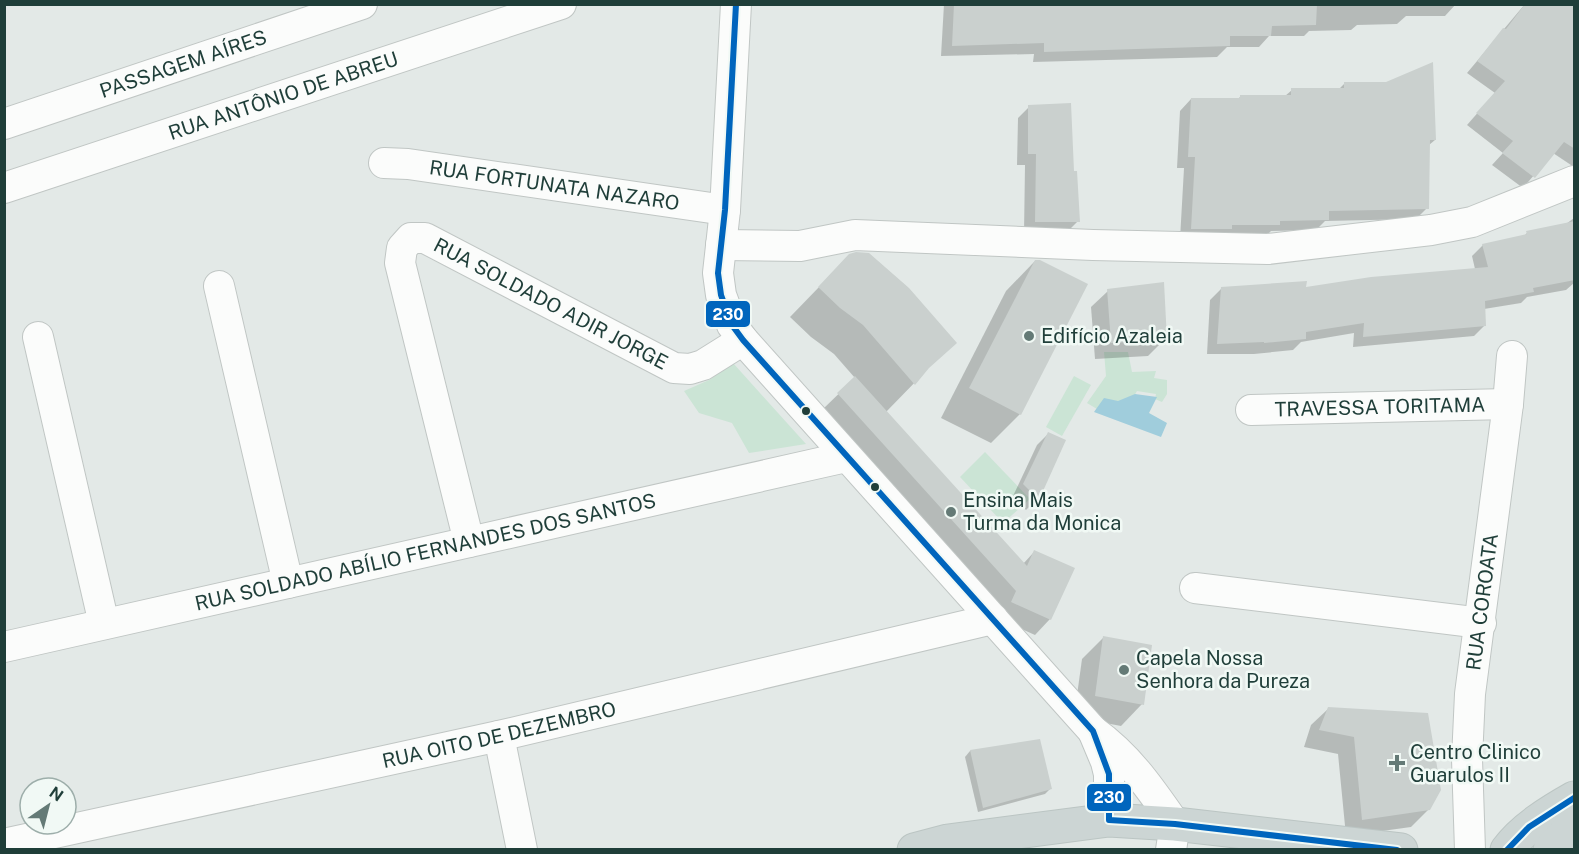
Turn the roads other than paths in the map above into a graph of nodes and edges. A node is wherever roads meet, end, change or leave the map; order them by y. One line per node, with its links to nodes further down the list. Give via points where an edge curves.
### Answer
1 (362, 4): 4 (street, PASSAGEM AÍRES)
2 (561, 4): 7 (street, RUA ANTÔNIO DE ABREU)
3 (736, 4): 8 (street)
4 (4, 124)
5 (384, 163): 8 (street, RUA FORTUNATA NAZARO)
6 (1575, 181): 9 (street, via 1472,222 1268,249 855,235 800,246)
7 (4, 188)
8 (725, 210): 9 (street)
9 (721, 245): 12 (street, via 721,295)
10 (219, 286): 18 (street)
11 (38, 337): 22 (street)
12 (742, 340): 16 (street); 17 (street, RUA SOLDADO ADIR JORGE, via 703,365 674,368 425,238 411,237 402,248 400,263)
13 (1512, 356): 14 (street, RUA COROATA)
14 (1508, 404): 15 (street, TRAVESSA TORITAMA); 21 (street, RUA COROATA)
15 (1251, 410)
16 (846, 457): 17 (street, RUA SOLDADO ABÍLIO FERNANDES DOS SANTOS); 20 (street)
17 (469, 542): 18 (street, RUA SOLDADO ABÍLIO FERNANDES DOS SANTOS)
18 (288, 583): 22 (street, RUA SOLDADO ABÍLIO FERNANDES DOS SANTOS)
19 (1195, 588): 21 (street)
20 (993, 619): 24 (street); 25 (street, RUA OITO DE DEZEMBRO)
21 (1480, 623): 35 (street, RUA COROATA, via 1467,749)
22 (104, 624): 23 (street, RUA SOLDADO ABÍLIO FERNANDES DOS SANTOS)
23 (4, 647)
24 (1093, 731): 27 (street, via 1109,774); 29 (street, via 1135,768)
25 (499, 736): 30 (street, RUA OITO DE DEZEMBRO); 32 (street)
26 (1575, 798): 36 (main road)
27 (1108, 819): 29 (main road); 31 (main road)
28 (1575, 824): 37 (main road)
29 (1173, 837): 34 (main road)
30 (16, 845)
31 (949, 845): 33 (main road)
32 (522, 849)
33 (914, 849)
34 (1401, 849)
35 (1470, 849)
36 (1506, 849)
37 (1550, 849)

